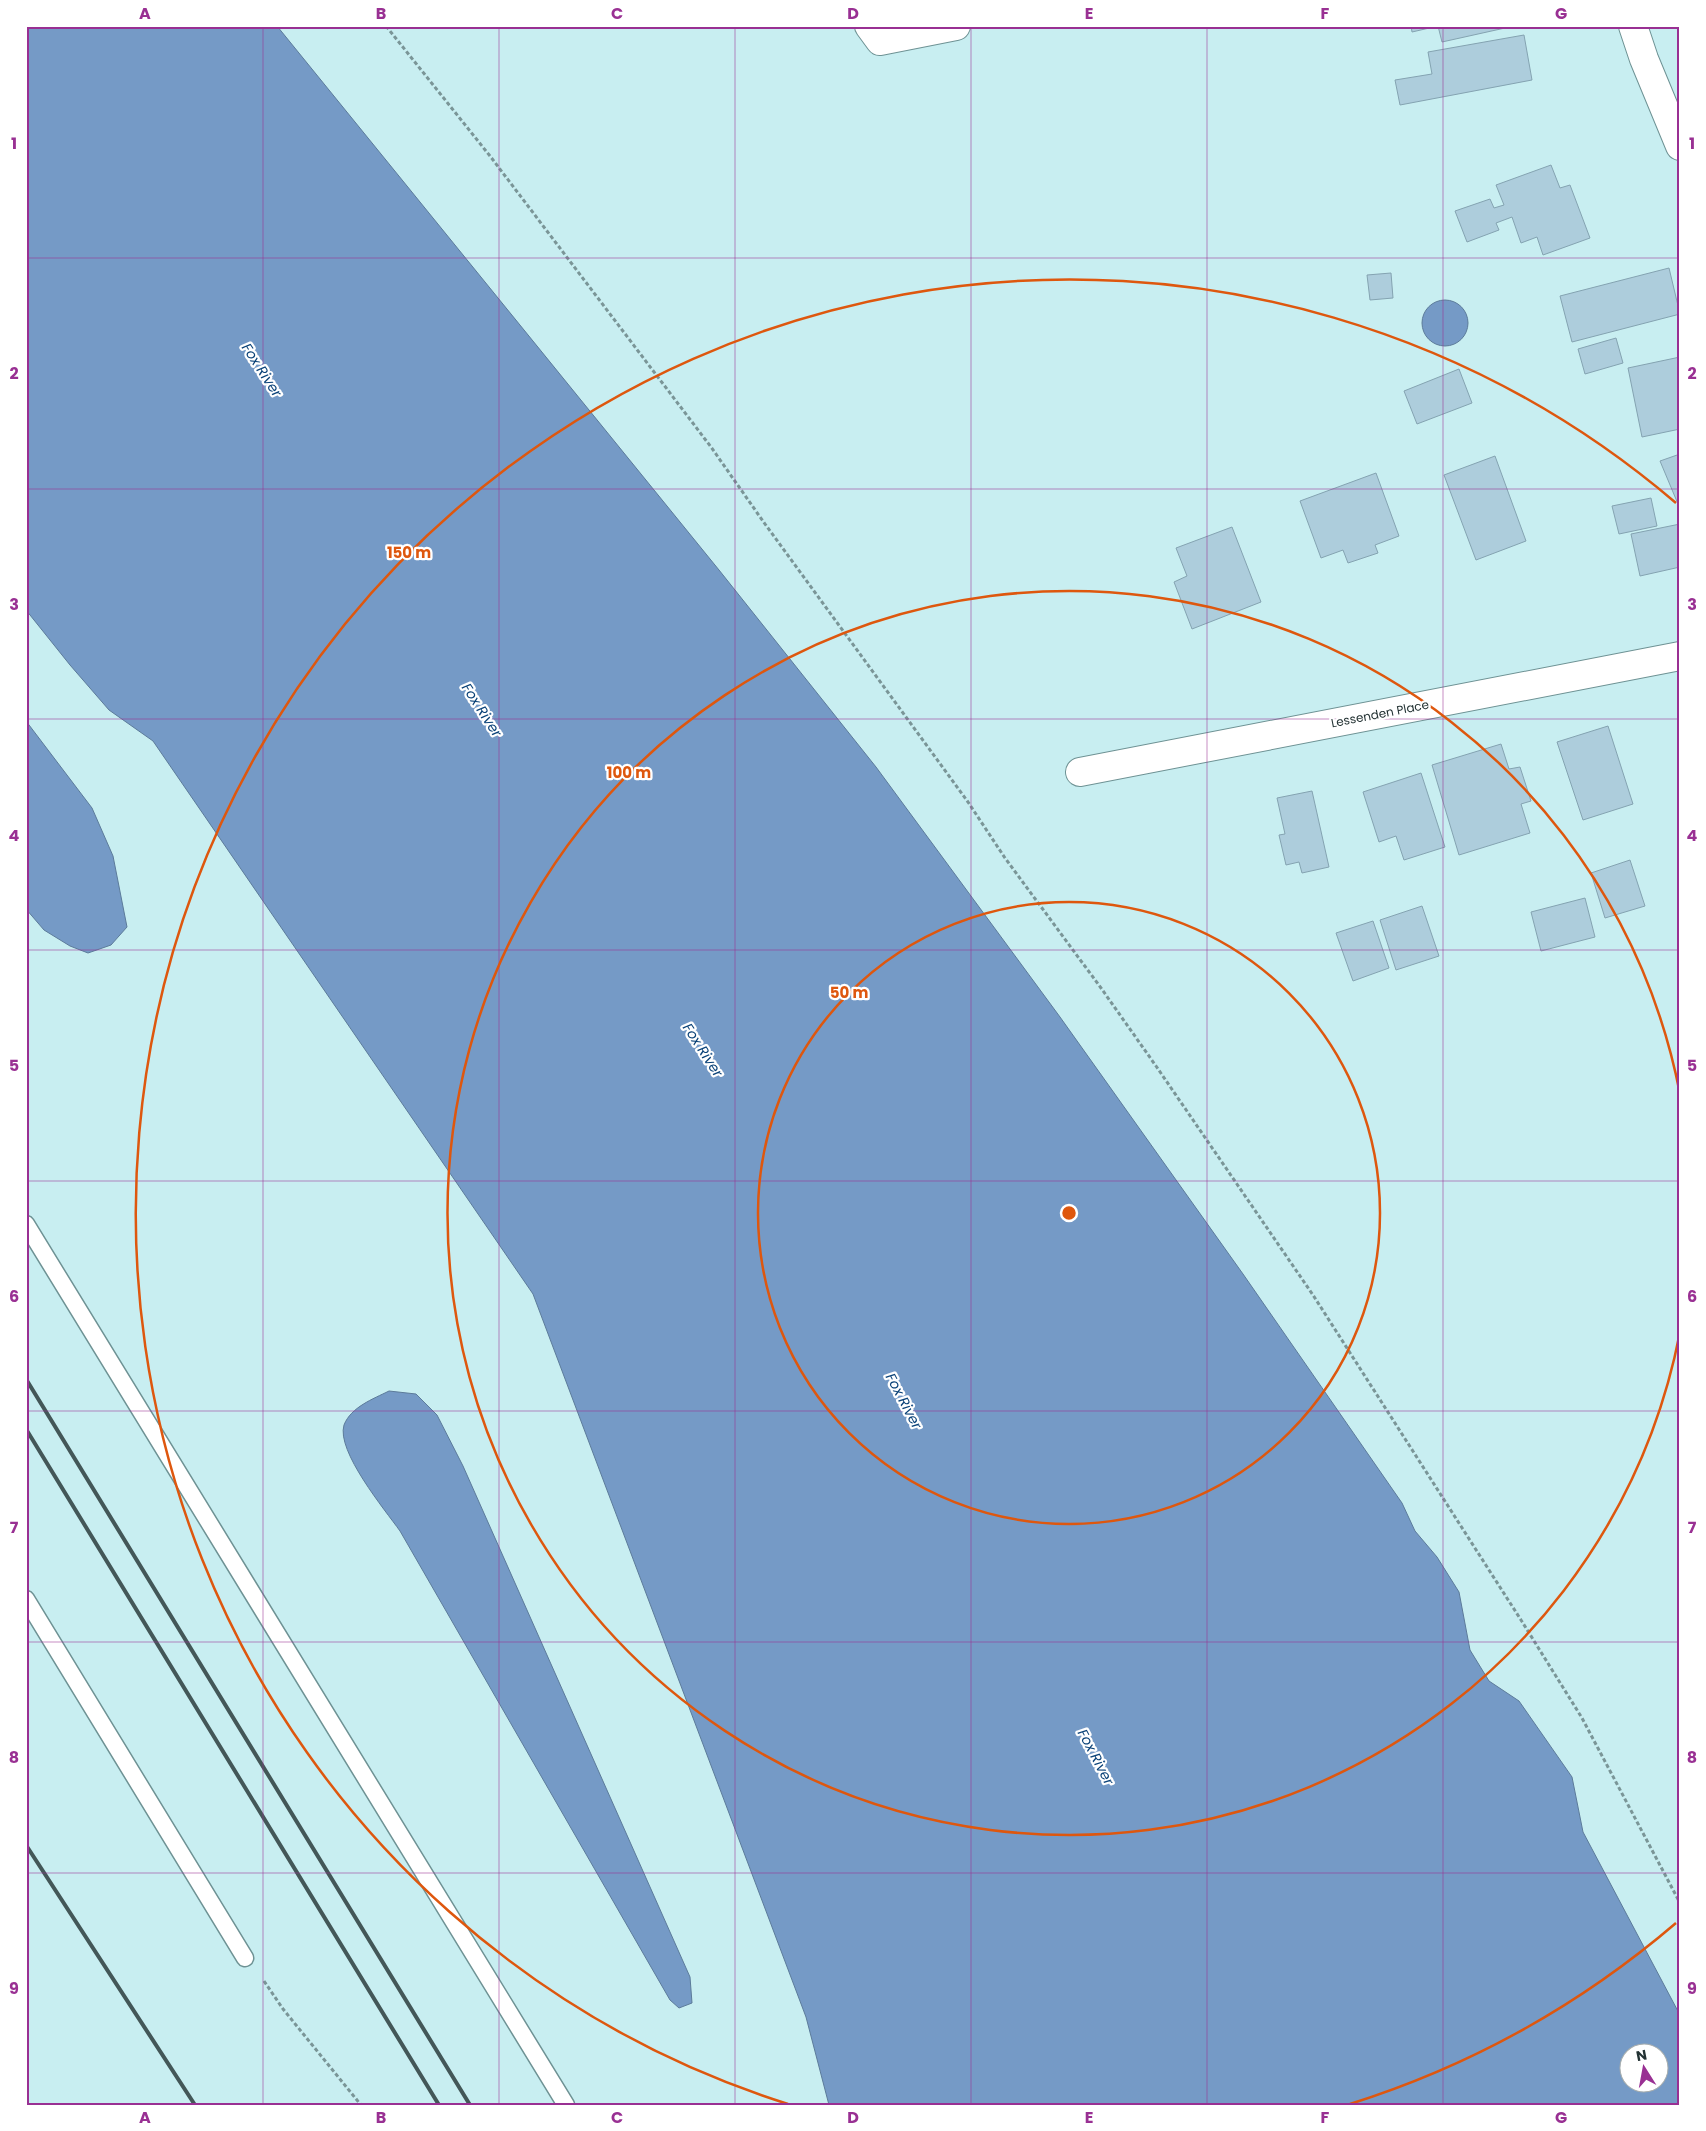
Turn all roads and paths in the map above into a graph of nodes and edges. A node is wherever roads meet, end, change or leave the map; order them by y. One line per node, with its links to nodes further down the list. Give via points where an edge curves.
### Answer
1 (386, 26): 10 (path, via 496,164 711,447 1156,1066 1313,1295 1526,1628 1582,1718)
2 (869, 26): 3 (street, via 880,41)
3 (956, 26)
4 (1633, 26): 5 (street)
5 (1680, 146)
6 (1680, 656): 7 (street, Lessenden Place)
7 (1080, 772)
8 (26, 1224): 13 (lane)
9 (26, 1600): 11 (lane)
10 (1680, 1903)
11 (245, 1958): 12 (path)
12 (361, 2105)
13 (566, 2105)

